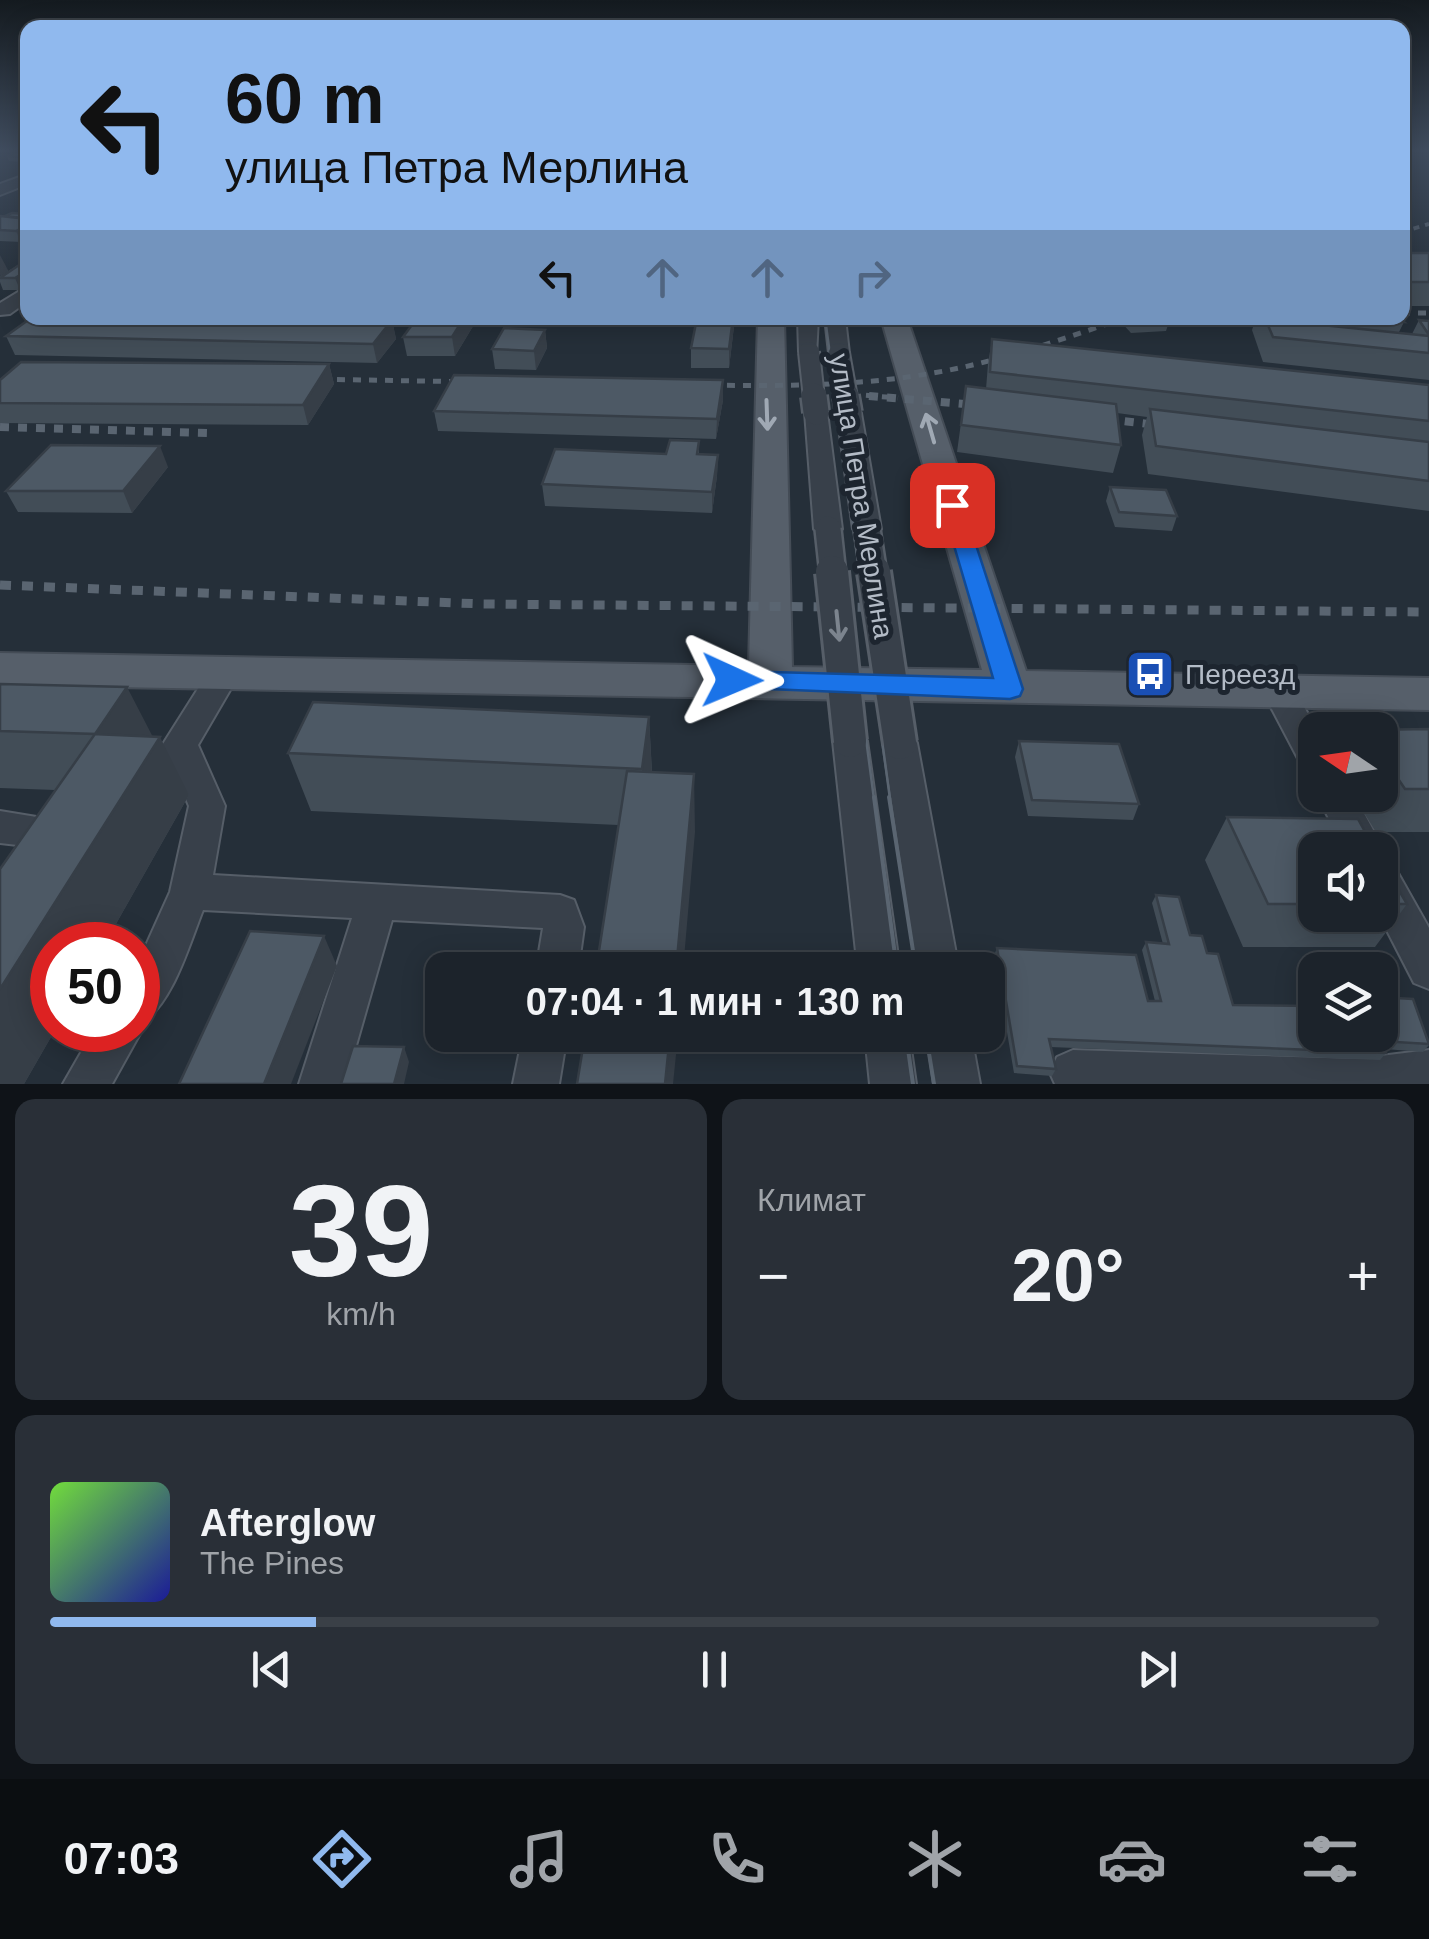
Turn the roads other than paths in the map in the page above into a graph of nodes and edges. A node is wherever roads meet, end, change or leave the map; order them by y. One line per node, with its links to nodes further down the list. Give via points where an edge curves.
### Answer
1 (20, 298): 2 (street)
2 (3, 310)
3 (770, 325): 9 (main road, one-way to 9)
4 (808, 325): 10 (street, улица Петра Мерлина, one-way to 10, bridge)
5 (836, 325): 22 (street, улица Петра Мерлина, bridge)
6 (896, 325): 11 (main road, one-way to 6)
7 (0, 669): 8 (main road)
8 (224, 673): 9 (main road); 17 (street, via 162,743 207,806)
9 (770, 681): 10 (main road)
10 (844, 683): 11 (main road); 21 (street, улица Петра Мерлина, bridge)
11 (1010, 689): 12 (main road)
12 (1279, 692): 13 (main road); 14 (street)
13 (1429, 694)
14 (1298, 727)
15 (0, 827): 16 (street, via 54,833)
16 (30, 875)
17 (190, 892): 18 (street); 23 (street)
18 (378, 901): 20 (street, via 560,913); 32 (street)
19 (1398, 911): 24 (street)
20 (559, 952)
21 (876, 952)
22 (935, 952)
23 (160, 964)
24 (1429, 969)
25 (106, 1052): 31 (street)
26 (542, 1052): 33 (street)
27 (889, 1052): 34 (street)
28 (952, 1052): 35 (street)
29 (1073, 1073): 30 (street, via 1356,1082)
30 (1429, 1073)
31 (86, 1084)
32 (322, 1084)
33 (536, 1084)
34 (893, 1084)
35 (957, 1084)

